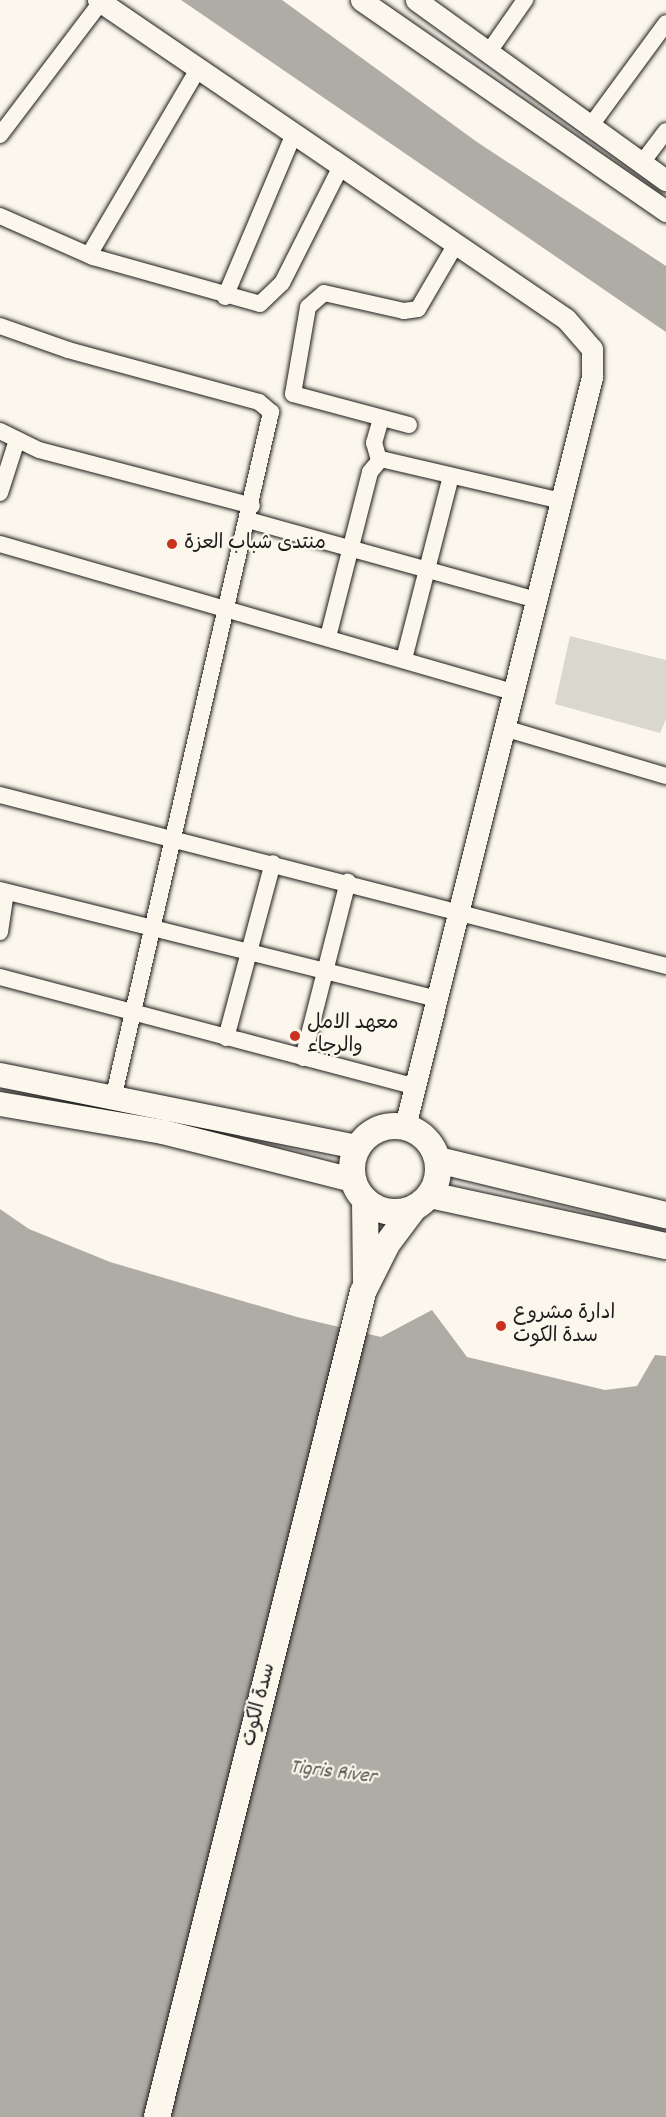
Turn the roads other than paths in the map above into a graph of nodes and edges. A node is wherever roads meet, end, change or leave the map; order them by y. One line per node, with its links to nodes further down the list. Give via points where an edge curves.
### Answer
1 (361, 0): 17 (street)
2 (416, 0): 5 (street)
3 (525, 0): 7 (street)
4 (99, 1): 8 (street); 9 (street)
5 (439, 6): 7 (street)
6 (666, 23): 10 (street)
7 (489, 53): 10 (street)
8 (198, 69): 12 (street); 20 (street)
9 (5, 116): 13 (street)
10 (589, 128): 14 (street)
11 (666, 131): 14 (street)
12 (294, 134): 15 (street); 21 (street)
13 (0, 135)
14 (641, 164): 16 (street)
15 (341, 166): 19 (street); 21 (street, via 274,294 255,305)
16 (666, 180)
17 (666, 211)
18 (0, 216): 20 (street)
19 (456, 244): 23 (street, via 418,309 404,311 324,293 314,296); 32 (street, via 579,328 592,349 592,377)
20 (89, 255): 21 (street)
21 (225, 297)
22 (0, 326): 24 (street, via 68,350 259,402)
23 (292, 392): 24 (street); 25 (street)
24 (269, 409): 33 (street, via 270,427)
25 (381, 418): 26 (street); 29 (street, via 374,443)
26 (409, 425)
27 (0, 431): 28 (street)
28 (17, 440): 31 (street); 33 (street)
29 (379, 460): 30 (street); 35 (street, via 370,472)
30 (452, 476): 32 (street); 36 (street)
31 (0, 493)
32 (561, 501): 37 (street)
33 (250, 513): 35 (street); 38 (street)
34 (0, 544): 38 (street)
35 (351, 548): 36 (street); 39 (street)
36 (427, 570): 37 (street); 40 (street)
37 (536, 600): 41 (street)
38 (228, 608): 39 (street); 45 (street)
39 (328, 637): 40 (street)
40 (404, 659): 41 (street)
41 (513, 692): 42 (street)
42 (504, 728): 43 (street); 49 (street)
43 (666, 776)
44 (0, 795): 45 (street)
45 (174, 838): 46 (street); 50 (street)
46 (273, 863): 47 (street); 52 (street)
47 (348, 882): 49 (street); 54 (street)
48 (3, 891): 50 (street); 51 (street)
49 (459, 911): 53 (street); 56 (street)
50 (153, 929): 52 (street); 57 (street)
51 (0, 932)
52 (249, 952): 54 (street); 58 (street)
53 (666, 966)
54 (326, 972): 56 (street); 59 (street)
55 (0, 977): 57 (street)
56 (437, 999): 62 (street)
57 (133, 1013): 58 (street); 63 (street)
58 (226, 1038): 59 (street)
59 (303, 1058): 62 (street)
60 (0, 1075): 61 (main road)
61 (30, 1083): 63 (main road); 65 (main road)
62 (415, 1087): 66 (street)
63 (112, 1099): 67 (main road)
64 (0, 1104): 65 (main road)
65 (26, 1108): 69 (main road, via 163,1132)
66 (405, 1126): 67 (main road, via 378,1129); 68 (main road, via 427,1138)
67 (357, 1147): 69 (main road)
68 (438, 1160): 70 (main road); 71 (main road)
69 (359, 1190): 70 (main road, via 388,1212); 73 (main road)
70 (422, 1202): 72 (main road); 73 (main road)
71 (666, 1215)
72 (666, 1246)
73 (365, 1288): 74 (main road, سدة الكوت)
74 (157, 2117)

